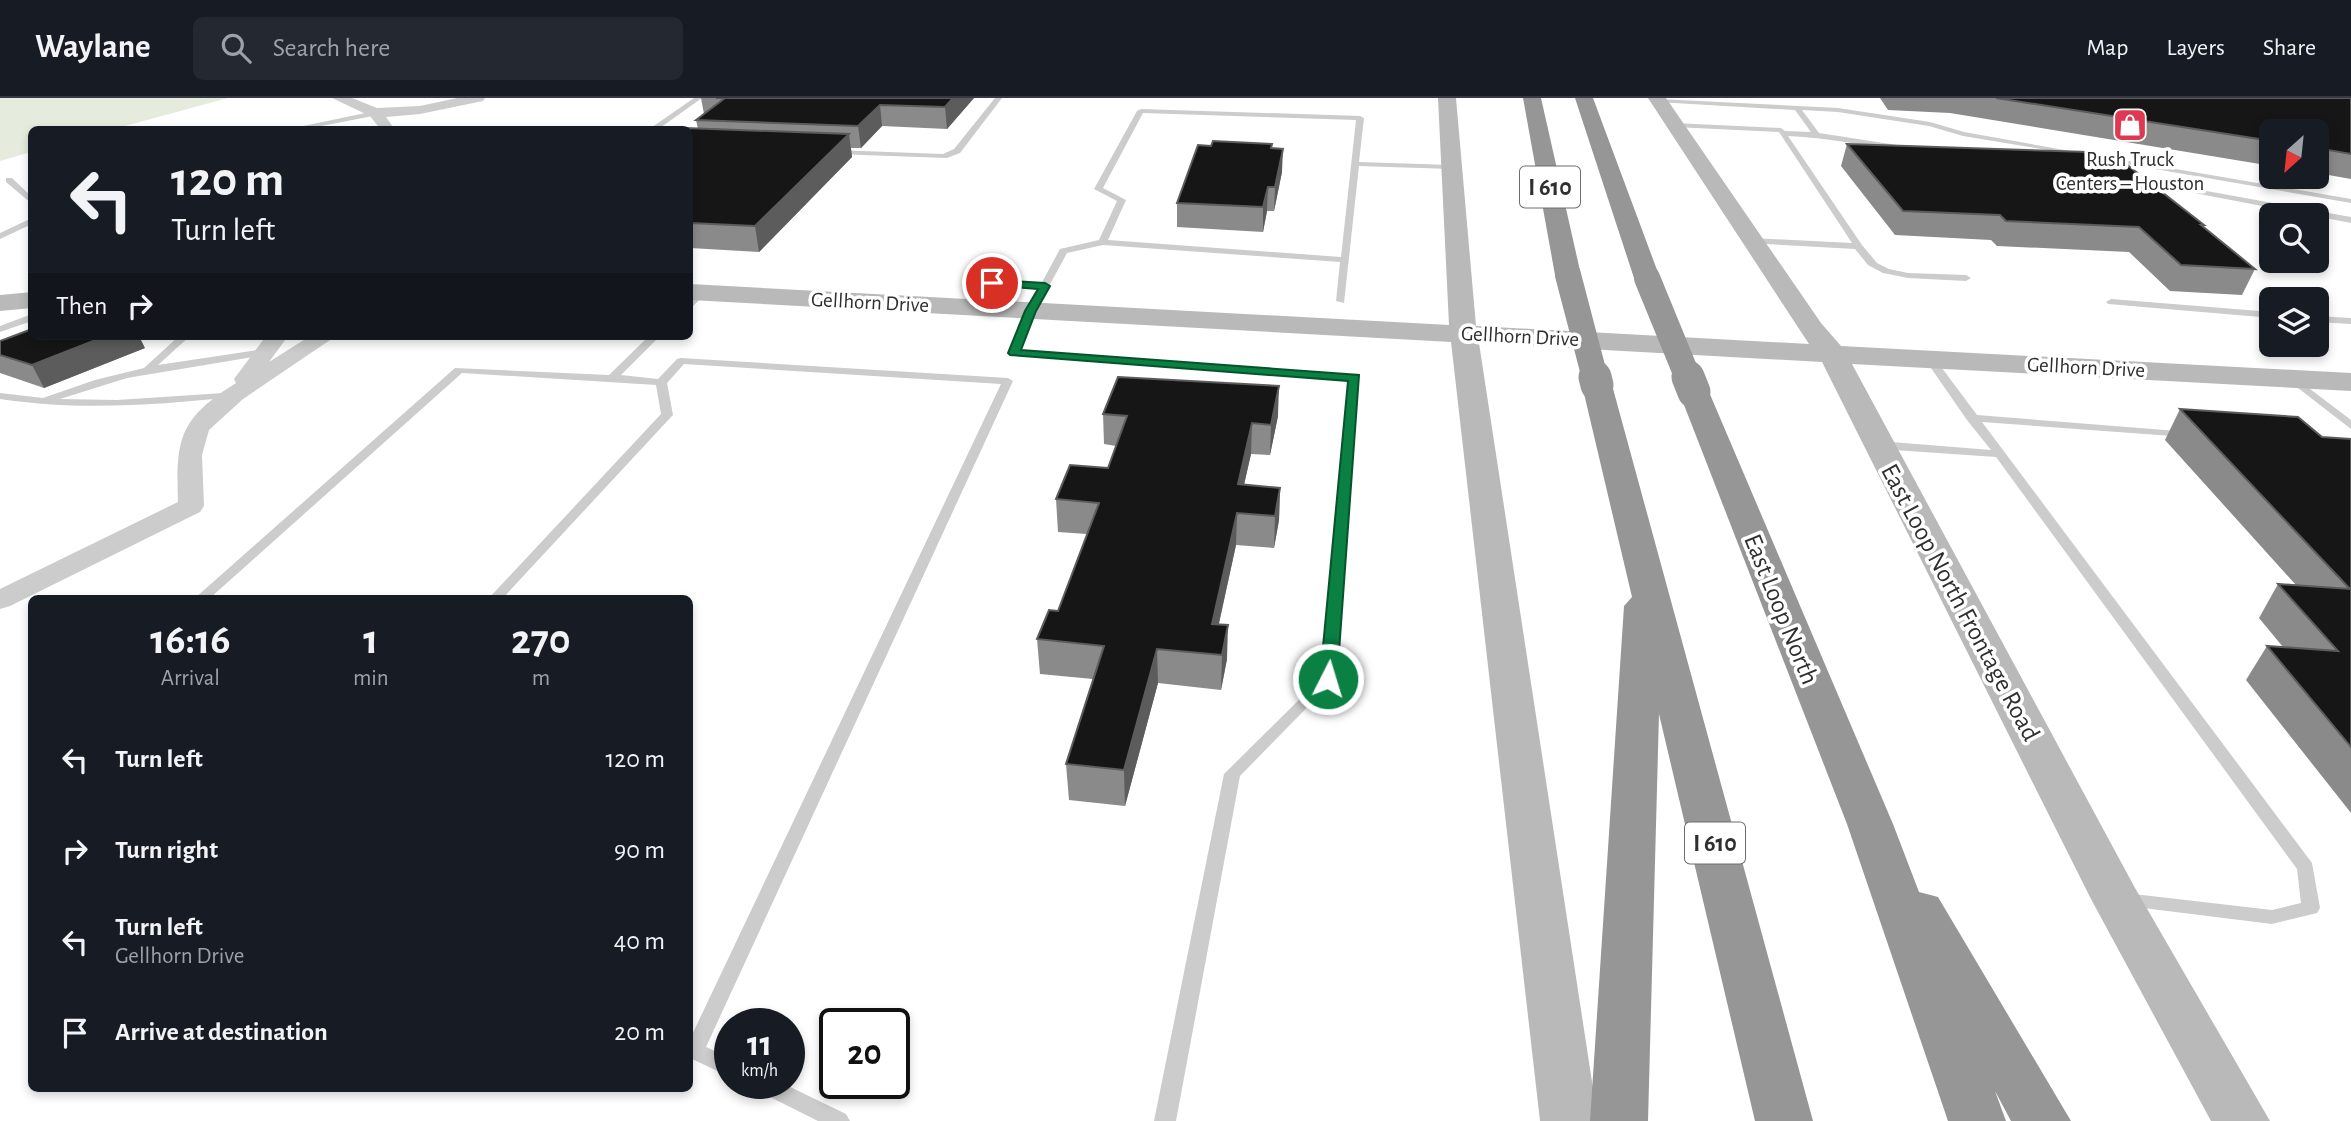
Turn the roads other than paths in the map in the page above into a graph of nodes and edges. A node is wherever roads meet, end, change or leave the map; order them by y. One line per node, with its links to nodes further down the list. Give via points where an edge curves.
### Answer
1 (339, 98): 14 (street)
2 (478, 98): 11 (street)
3 (699, 98): 19 (lane)
4 (999, 98): 22 (lane, via 957,151 944,156)
5 (1447, 98): 25 (main road)
6 (1532, 98): 81 (highway, I 610, bridge, via 1568,275)
7 (1584, 98): 85 (highway, East Loop North / I 610, bridge, via 1631,238)
8 (1829, 98): 13 (lane)
9 (1658, 100): 10 (lane); 16 (main road, East Loop North Frontage Road)
10 (1742, 101): 12 (lane)
11 (414, 102): 14 (street); 15 (street)
12 (1797, 108): 13 (lane); 21 (lane)
13 (1838, 110): 29 (lane)
14 (375, 113): 17 (lane); 18 (street)
15 (439, 124)
16 (1674, 125): 20 (lane); 33 (main road, East Loop North Frontage Road)
17 (308, 126)
18 (386, 126)
19 (657, 126)
20 (1783, 133): 21 (lane); 35 (lane)
21 (1817, 135): 23 (lane, via 1908,146)
22 (823, 151)
23 (1926, 153)
24 (1355, 164): 25 (lane); 34 (lane, via 1360,118 1141,111 1098,189 1122,200); 36 (lane)
25 (1451, 167): 52 (main road)
26 (2124, 177): 30 (lane)
27 (9, 180): 28 (lane)
28 (28, 198)
29 (2351, 201)
30 (2351, 220)
31 (28, 222): 32 (lane)
32 (0, 236)
33 (1752, 241): 35 (lane); 61 (main road, East Loop North Frontage Road)
34 (1103, 242): 36 (lane); 42 (lane, via 1063,251)
35 (1858, 246): 38 (lane, via 1881,269)
36 (1345, 260): 46 (lane)
37 (726, 269): 43 (main road)
38 (1966, 278)
39 (28, 279): 40 (main road)
40 (0, 282)
41 (1017, 284): 42 (main road)
42 (1058, 286): 50 (main road)
43 (693, 296): 50 (main road, Gellhorn Drive)
44 (28, 300): 49 (main road)
45 (1313, 300): 46 (main road)
46 (1341, 301): 47 (main road)
47 (1367, 302)
48 (2110, 302): 53 (lane)
49 (0, 303)
50 (1030, 311): 52 (main road, Gellhorn Drive); 92 (lane, via 1014,353 1354,378 1328,679 1232,774)
51 (1554, 313): 61 (main road, Gellhorn Drive)
52 (1461, 314): 61 (main road, Gellhorn Drive); 93 (main road)
53 (2259, 314)
54 (28, 318): 57 (lane)
55 (2329, 320): 56 (lane)
56 (2351, 321)
57 (0, 329)
58 (181, 340): 68 (lane)
59 (319, 340): 73 (street)
60 (652, 340): 69 (lane)
61 (1821, 340): 63 (main road, Gellhorn Drive); 67 (main road, Gellhorn Drive); 79 (main road, East Loop North Frontage Road)
62 (271, 344): 68 (lane); 73 (street)
63 (2259, 352)
64 (2329, 355): 65 (main road, Gellhorn Drive)
65 (2351, 356)
66 (2266, 357): 70 (main road)
67 (1929, 358): 70 (main road, Gellhorn Drive); 76 (lane)
68 (148, 369): 75 (lane)
69 (612, 378): 71 (lane); 82 (lane, via 459,370)
70 (2293, 379): 72 (main road, Gellhorn Drive); 77 (lane)
71 (661, 382): 83 (lane, via 667,415); 87 (lane, via 681,361 1008,381)
72 (2351, 382)
73 (235, 394): 75 (lane, via 98,405); 84 (street, via 198,427 189,455 191,506)
74 (0, 396): 75 (lane)
75 (41, 403)
76 (1971, 418): 78 (lane); 80 (lane)
77 (2351, 426)
78 (2202, 435)
79 (1879, 445): 80 (lane); 86 (main road, East Loop North Frontage Road)
80 (1998, 454): 86 (lane, via 2306,868 2311,908 2272,917)
81 (1645, 566): 94 (highway); 95 (highway, I 610)
82 (205, 595)
83 (499, 595)
84 (0, 600)
85 (1870, 824): 96 (highway, East Loop North / I 610); 97 (highway)
86 (2116, 899): 98 (main road, East Loop North Frontage Road)
87 (693, 1048)
88 (693, 1050): 89 (lane)
89 (714, 1060)
90 (794, 1099): 91 (lane)
91 (839, 1121)
92 (1165, 1121)
93 (1569, 1121)
94 (1619, 1121)
95 (1784, 1121)
96 (1977, 1121)
97 (2042, 1121)
98 (2241, 1121)

